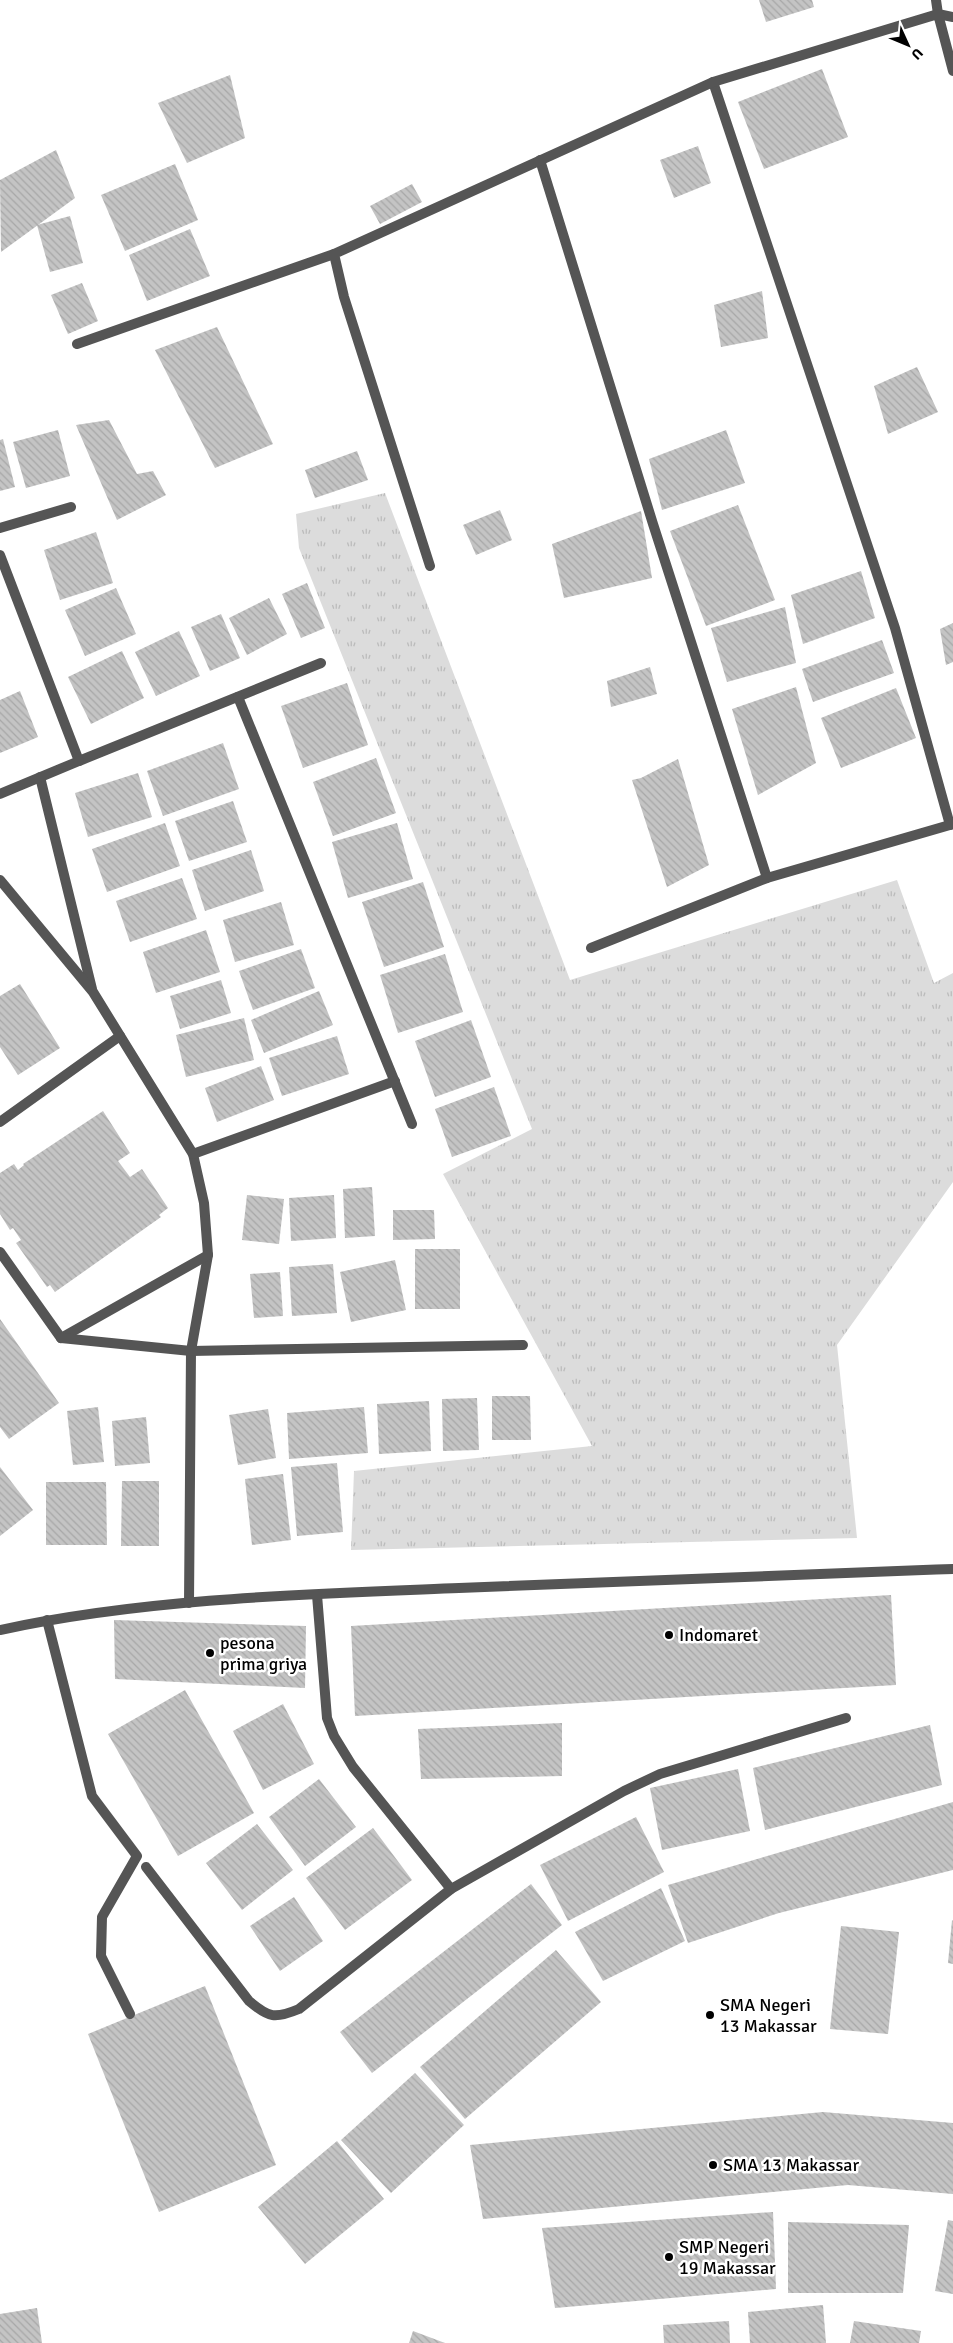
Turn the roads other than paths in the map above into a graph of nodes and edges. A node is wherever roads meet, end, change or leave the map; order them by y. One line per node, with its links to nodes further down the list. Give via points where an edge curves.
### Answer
1 (936, 0): 2 (street)
2 (938, 14): 3 (street); 4 (street); 5 (street)
3 (953, 17)
4 (953, 70)
5 (713, 82): 6 (street); 18 (street, via 895,628)
6 (540, 160): 7 (street); 19 (street)
7 (334, 254): 8 (street); 12 (street, via 344,297)
8 (78, 344)
9 (71, 507): 10 (street)
10 (0, 528)
11 (0, 555): 15 (street)
12 (430, 566)
13 (321, 663): 14 (street)
14 (238, 697): 15 (street); 24 (street)
15 (79, 761): 16 (street)
16 (40, 777): 17 (street); 22 (street)
17 (0, 794)
18 (951, 825): 19 (street)
19 (767, 878): 21 (street)
20 (0, 880): 22 (street)
21 (591, 948)
22 (93, 992): 23 (street)
23 (120, 1036): 25 (street); 27 (street)
24 (395, 1081): 26 (street); 27 (street)
25 (0, 1122)
26 (412, 1124)
27 (193, 1154): 29 (street, via 204,1203)
28 (0, 1252): 30 (street)
29 (208, 1255): 30 (street); 32 (street)
30 (61, 1338): 32 (street)
31 (523, 1346): 32 (street)
32 (191, 1351): 35 (street)
33 (953, 1569): 34 (street)
34 (318, 1595): 35 (street); 40 (street, via 327,1718 334,1736 353,1767)
35 (189, 1603): 36 (street)
36 (46, 1620): 37 (street); 41 (street, via 92,1796 137,1856 102,1917 101,1956)
37 (0, 1630)
38 (846, 1718): 40 (street, via 660,1774)
39 (146, 1867): 40 (street, via 249,2001 263,2013 276,2016 299,2009)
40 (451, 1889)
41 (130, 2014)

